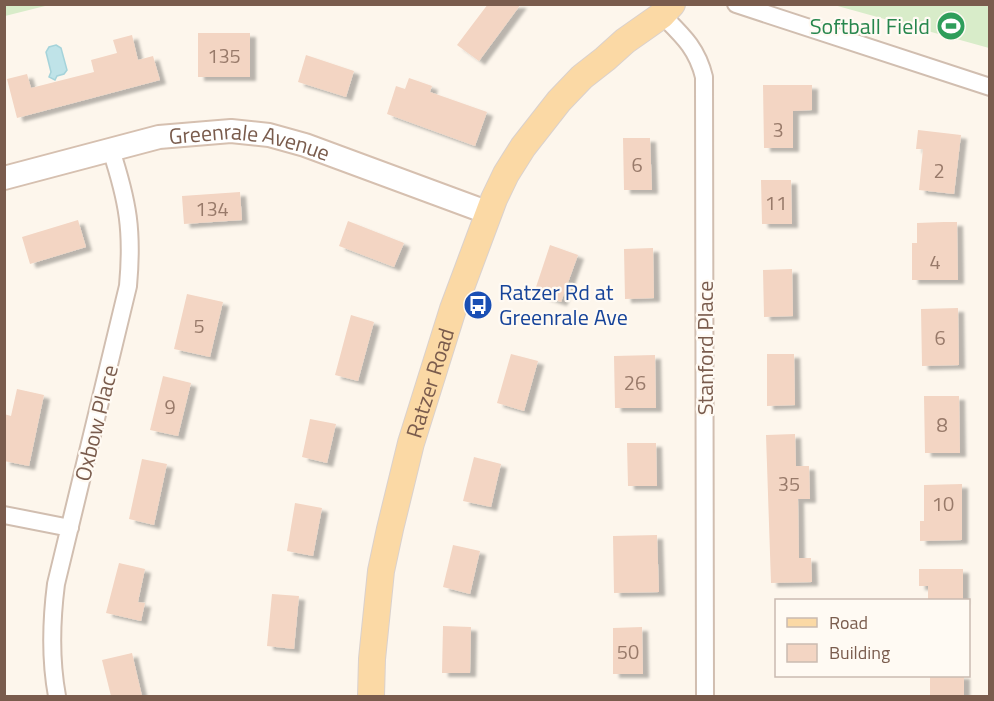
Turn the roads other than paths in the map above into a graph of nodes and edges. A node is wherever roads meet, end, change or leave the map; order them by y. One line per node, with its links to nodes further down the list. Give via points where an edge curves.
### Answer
1 (736, 4): 3 (street)
2 (667, 10): 6 (main road, Ratzer Road, via 582,76 559,101 506,174); 11 (street, Stanford Place, via 700,60 704,77)
3 (990, 87)
4 (111, 150): 5 (street, Greenrale Avenue); 6 (street, Greenrale Avenue, via 159,137 231,131 269,135); 8 (street, Oxbow Place, via 129,213 128,286)
5 (4, 178)
6 (489, 213): 10 (main road, Ratzer Road, via 453,309 411,443 381,571)
7 (4, 515): 8 (street)
8 (70, 528): 9 (street, Oxbow Place, via 51,621)
9 (57, 696)
10 (371, 696)
11 (705, 696)

